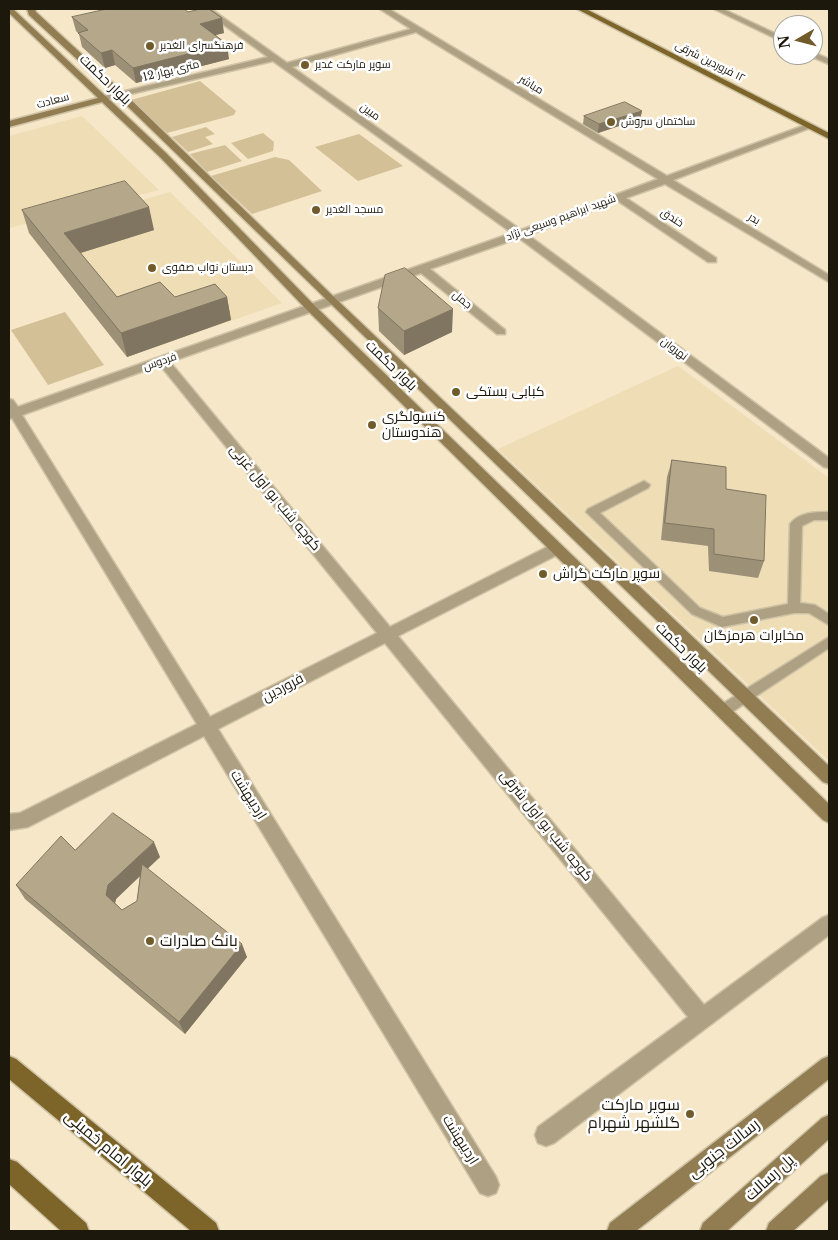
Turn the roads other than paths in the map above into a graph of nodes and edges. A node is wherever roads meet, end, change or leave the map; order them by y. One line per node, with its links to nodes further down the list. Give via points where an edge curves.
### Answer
1 (9, 9): 12 (street, بلوار حکمت)
2 (31, 9): 11 (street, بلوار حکمت, via 32,14)
3 (206, 9): 9 (street, مبین)
4 (384, 9): 7 (street, مباشر)
5 (581, 9): 16 (main road, ١٢ فروردین شرقی)
6 (718, 9): 8 (street)
7 (418, 29): 10 (street); 18 (street, مباشر)
8 (773, 35)
9 (274, 58): 10 (street, مبین); 11 (street, 12 متری بهار)
10 (286, 66): 20 (street, مبین)
11 (121, 95): 12 (street, 12 متری بهار); 24 (street, بلوار حکمت)
12 (103, 99): 15 (street, سعادت); 25 (street, بلوار حکمت, via 163,155)
13 (812, 116): 14 (main road)
14 (821, 120)
15 (9, 124)
16 (811, 126): 17 (main road, ١٢ فروردین شرقی); 18 (street, شهید ابراهیم وسیعی نژاد)
17 (829, 136)
18 (666, 180): 19 (street, شهید ابراهیم وسیعی نژاد); 23 (street, بدر)
19 (618, 197): 20 (street, شهید ابراهیم وسیعی نژاد); 21 (street, خندق)
20 (520, 234): 22 (street, شهید ابراهیم وسیعی نژاد); 29 (street, نهروان)
21 (712, 260)
22 (422, 268): 24 (street, شهید ابراهیم وسیعی نژاد); 26 (street, جمل)
23 (829, 278)
24 (332, 301): 25 (street, شهید ابراهیم وسیعی نژاد); 37 (street, بلوار حکمت)
25 (311, 308): 27 (street, فردوس); 32 (street, بلوار حکمت)
26 (501, 332)
27 (163, 361): 28 (street, فردوس); 35 (street, کوچه شب بو اول غربی)
28 (11, 410): 39 (street, اردیبهشت)
29 (829, 464)
30 (644, 485): 33 (lane, via 592,512 696,611 722,622)
31 (829, 516): 33 (lane, via 812,516 796,524)
32 (556, 549): 35 (street, فروردین); 38 (street, بلوار حکمت)
33 (794, 608): 34 (lane, via 811,608)
34 (829, 620)
35 (388, 633): 39 (street, فروردین); 44 (street, کوچه شب بو اول شرقی)
36 (829, 642): 37 (lane)
37 (745, 696): 38 (lane); 40 (street, بلوار حکمت)
38 (724, 710): 41 (street, بلوار حکمت)
39 (207, 728): 42 (street, فروردین, via 22,821); 51 (street, اردیبهشت)
40 (829, 777)
41 (829, 815)
42 (9, 822)
43 (829, 924): 44 (street)
44 (703, 1019): 48 (street)
45 (9, 1066): 53 (main road, بلوار امام خمینی)
46 (829, 1066): 54 (street, رسالت جنوبی)
47 (829, 1125): 55 (street, پل رسالت)
48 (546, 1135)
49 (9, 1170): 52 (main road)
50 (829, 1184): 56 (street)
51 (488, 1186)
52 (78, 1231)
53 (208, 1231)
54 (618, 1231)
55 (711, 1231)
56 (777, 1231)

